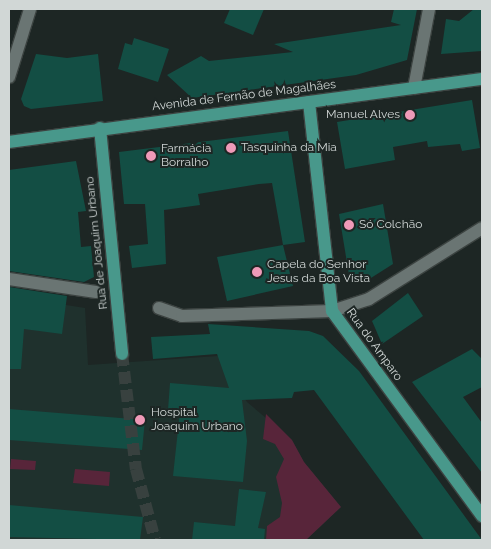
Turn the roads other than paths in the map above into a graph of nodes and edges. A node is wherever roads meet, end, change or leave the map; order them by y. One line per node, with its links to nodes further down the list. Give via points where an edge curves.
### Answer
1 (30, 9): 3 (street)
2 (429, 9): 5 (street)
3 (9, 77)
4 (482, 79): 5 (main road, Avenida de Fernão de Magalhães)
5 (414, 88): 6 (main road, Avenida de Fernão de Magalhães)
6 (309, 102): 7 (main road, Avenida de Fernão de Magalhães); 13 (main road, Rua do Amparo)
7 (100, 128): 8 (main road, Avenida de Fernão de Magalhães); 14 (main road, Rua de Joaquim Urbano)
8 (9, 142)
9 (482, 228): 13 (street, via 369,299)
10 (9, 279): 11 (street)
11 (96, 292)
12 (160, 308): 13 (street, via 182,316)
13 (332, 311): 15 (main road, Rua do Amparo)
14 (122, 354)
15 (482, 516)

